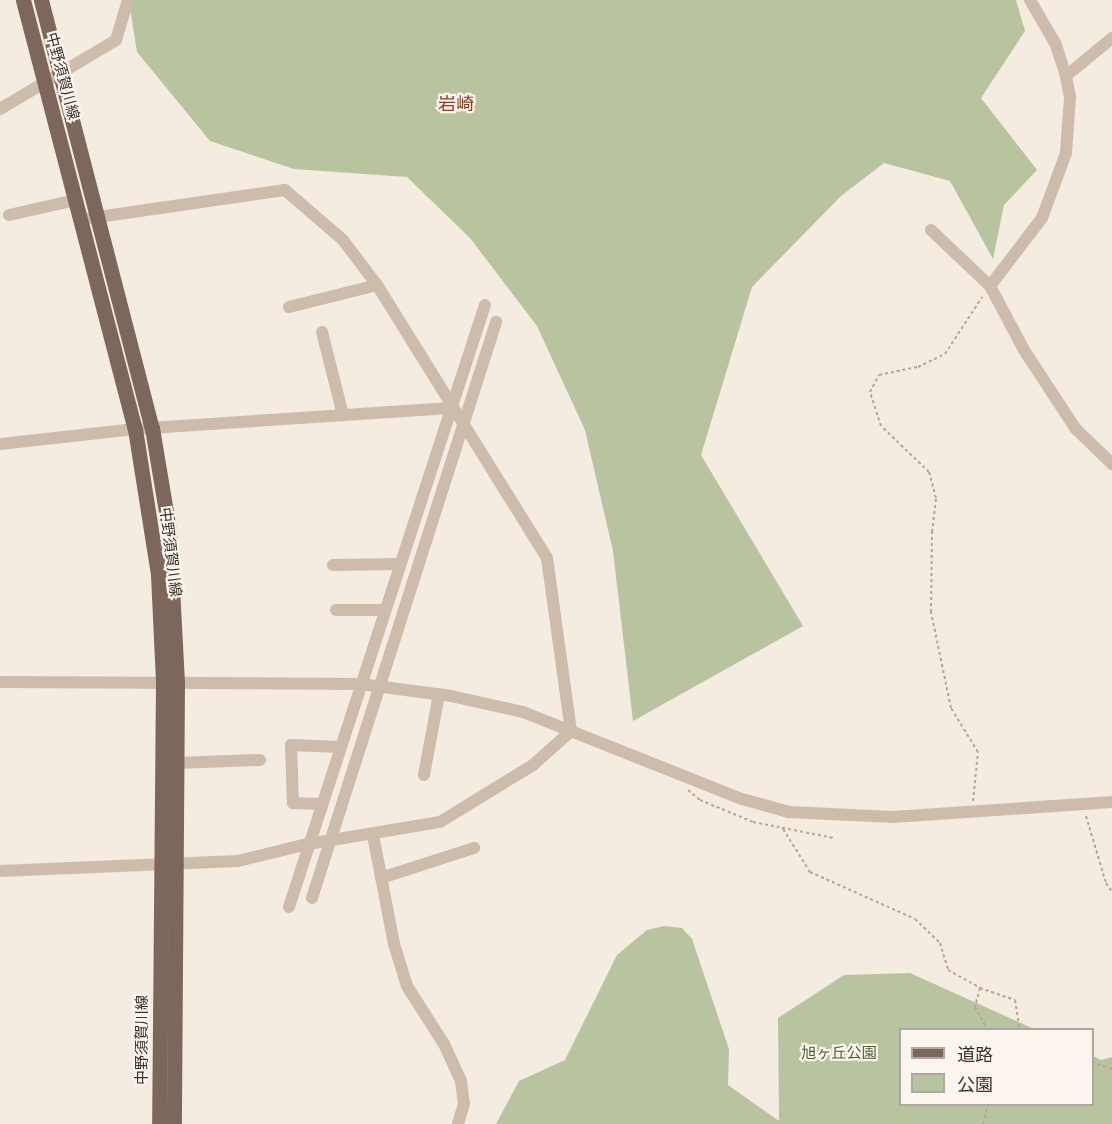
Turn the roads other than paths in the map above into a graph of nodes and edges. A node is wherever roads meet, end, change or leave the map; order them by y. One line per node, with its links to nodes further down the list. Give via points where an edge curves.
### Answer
1 (23, 0): 6 (main road, 中野須賀川線)
2 (41, 0): 6 (main road, 中野須賀川線)
3 (128, 0): 6 (street, via 116,40)
4 (1030, 0): 7 (street, via 1055,43)
5 (1112, 38): 7 (street)
6 (53, 76): 8 (street); 9 (main road, 中野須賀川線); 11 (main road, 中野須賀川線)
7 (1066, 76): 15 (street, via 1070,97 1066,153 1055,187 1042,218)
8 (0, 109)
9 (76, 200): 10 (street); 12 (main road, 中野須賀川線)
10 (9, 215)
11 (98, 217): 12 (street); 14 (street, via 285,190 343,240); 22 (main road, 中野須賀川線)
12 (81, 221): 24 (main road, 中野須賀川線)
13 (931, 230): 15 (street)
14 (377, 285): 17 (street); 20 (street)
15 (990, 286): 26 (street, via 1024,350 1075,428)
16 (485, 305): 20 (street)
17 (289, 307)
18 (496, 322): 23 (street)
19 (322, 332): 21 (street)
20 (450, 408): 21 (street); 23 (street); 27 (street)
21 (343, 415): 22 (street)
22 (152, 428): 24 (street); 32 (main road, 中野須賀川線, via 169,530)
23 (463, 428): 34 (street); 36 (street, via 547,558)
24 (135, 429): 25 (street); 32 (main road, 中野須賀川線)
25 (0, 444)
26 (1112, 464)
27 (400, 564): 28 (street); 30 (street)
28 (333, 565)
29 (336, 610): 30 (street)
30 (384, 610): 33 (street)
31 (0, 682): 32 (street)
32 (170, 682): 33 (street); 39 (main road, 中野須賀川線); 47 (main road, 中野須賀川線)
33 (360, 684): 34 (street); 37 (street)
34 (380, 686): 35 (street); 44 (street)
35 (439, 694): 36 (street, via 523,712); 40 (street)
36 (571, 731): 41 (street, via 742,799 789,812 854,817); 43 (street, via 533,765 440,822)
37 (339, 747): 42 (street); 42 (street, via 291,745 292,803)
38 (260, 760): 39 (street)
39 (177, 763): 48 (main road, 中野須賀川線)
40 (424, 775)
41 (1112, 802)
42 (321, 804): 45 (street)
43 (373, 835): 44 (street); 50 (street)
44 (330, 841): 45 (street); 51 (street)
45 (308, 844): 48 (street, via 238,861); 52 (street)
46 (474, 848): 50 (street)
47 (160, 867): 48 (street); 49 (street); 53 (main road, 中野須賀川線)
48 (177, 867): 54 (main road, 中野須賀川線)
49 (0, 871)
50 (381, 878): 55 (street, via 407,986 444,1044 461,1082 464,1104)
51 (312, 898)
52 (289, 907)
53 (159, 1124)
54 (174, 1124)
55 (459, 1124)

